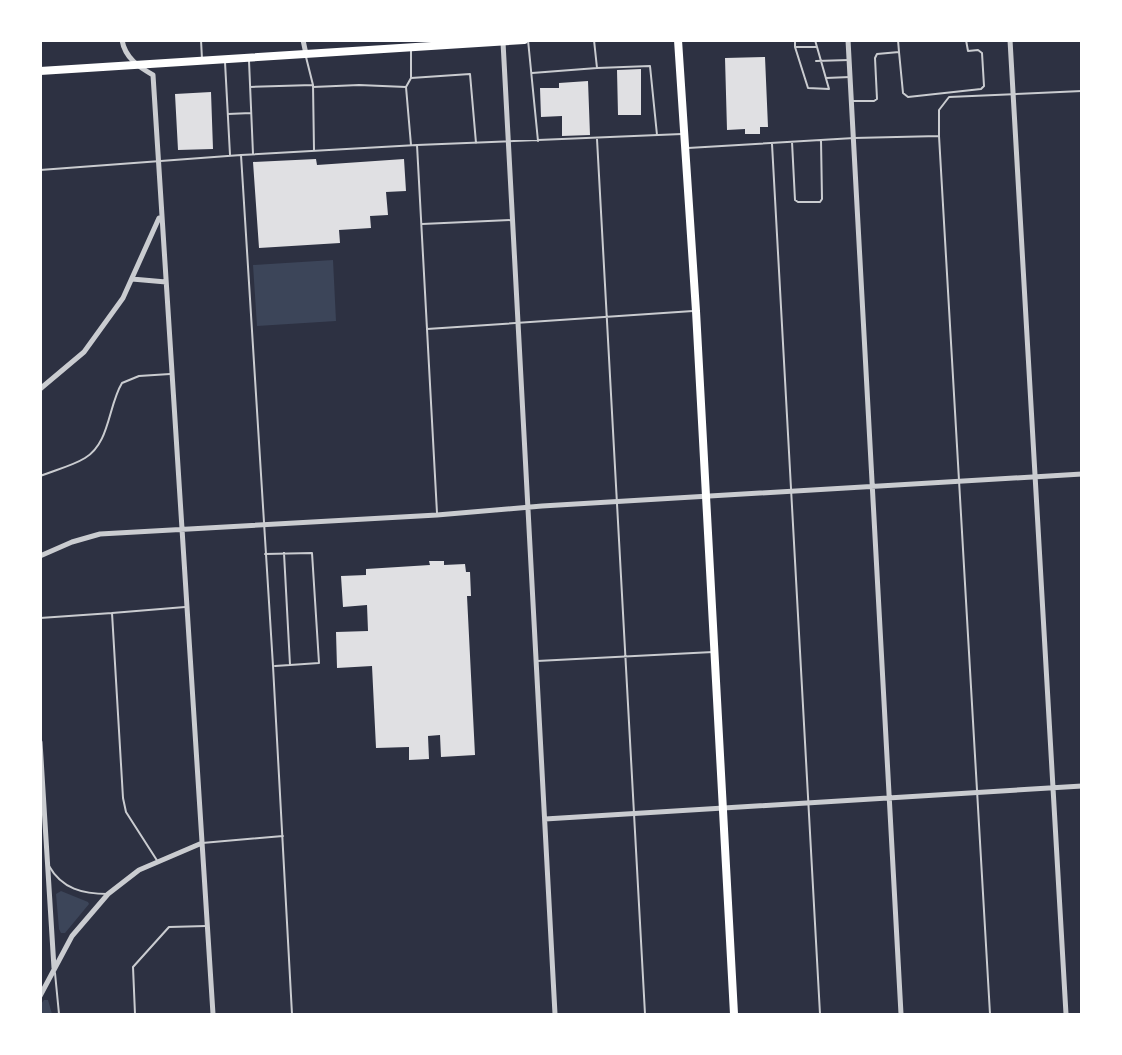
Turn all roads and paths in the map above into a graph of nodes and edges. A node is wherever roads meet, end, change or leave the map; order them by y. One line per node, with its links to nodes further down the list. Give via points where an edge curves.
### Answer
1 (122, 40): 26 (street)
2 (201, 40): 23 (lane)
3 (303, 40): 19 (street)
4 (526, 40): 14 (main road); 29 (lane)
5 (594, 40): 27 (lane)
6 (678, 40): 41 (main road)
7 (795, 40): 15 (lane)
8 (815, 40): 16 (lane)
9 (848, 40): 22 (street)
10 (898, 40): 18 (lane)
11 (966, 40): 18 (lane, via 968,51 982,53 981,89 908,97 903,93)
12 (1010, 40): 37 (street)
13 (484, 42): 14 (main road); 17 (main road)
14 (503, 42): 48 (street)
15 (795, 47): 16 (lane); 32 (lane, via 808,88 829,89)
16 (817, 47): 25 (lane)
17 (411, 48): 19 (main road); 31 (lane)
18 (899, 52): 38 (lane, via 875,57 877,99)
19 (306, 54): 20 (main road); 33 (lane)
20 (249, 58): 21 (main road); 34 (lane)
21 (225, 59): 23 (main road); 40 (lane)
22 (850, 60): 25 (lane); 30 (street)
23 (203, 61): 26 (main road)
24 (816, 61): 25 (lane)
25 (821, 61): 32 (lane)
26 (136, 65): 28 (main road); 59 (street, via 153,75)
27 (597, 68): 29 (lane); 42 (lane, via 650,66)
28 (40, 71)
29 (531, 73): 47 (lane)
30 (850, 77): 32 (lane); 38 (street)
31 (411, 78): 35 (lane); 50 (lane, via 470,74)
32 (826, 78)
33 (313, 86): 34 (lane); 35 (lane); 55 (lane)
34 (250, 87): 39 (lane)
35 (406, 87): 52 (lane)
36 (1082, 91): 37 (lane)
37 (1014, 95): 43 (lane, via 949,97 939,110); 74 (street)
38 (852, 101): 45 (street)
39 (251, 112): 40 (lane); 56 (lane)
40 (228, 114): 58 (lane)
41 (684, 134): 42 (lane); 54 (main road)
42 (657, 135): 44 (lane)
43 (939, 136): 45 (lane); 75 (lane)
44 (597, 138): 47 (lane); 67 (lane)
45 (854, 138): 46 (lane); 76 (street)
46 (821, 140): 49 (lane); 49 (lane, via 820,202 795,200)
47 (538, 141): 48 (lane)
48 (508, 142): 50 (lane); 62 (street)
49 (792, 142): 51 (lane)
50 (476, 143): 53 (lane)
51 (772, 144): 54 (lane); 77 (lane)
52 (411, 145): 53 (lane); 55 (lane)
53 (417, 145): 63 (lane)
54 (686, 148): 66 (main road)
55 (315, 151): 56 (lane)
56 (253, 154): 57 (lane)
57 (241, 155): 58 (lane); 82 (lane)
58 (230, 156): 59 (lane)
59 (159, 160): 60 (lane); 61 (street)
60 (40, 170)
61 (161, 215): 64 (street); 65 (street)
62 (512, 219): 63 (lane); 68 (street)
63 (421, 224): 69 (lane)
64 (132, 279): 65 (street); 71 (street, via 84,352)
65 (166, 282): 70 (street)
66 (696, 311): 67 (lane); 78 (main road)
67 (607, 317): 68 (lane); 79 (lane)
68 (518, 322): 69 (lane); 80 (street)
69 (427, 329): 81 (lane)
70 (173, 374): 73 (lane, via 140,376 122,383 94,451 84,459); 83 (street)
71 (40, 389)
72 (1082, 474): 74 (street)
73 (40, 476)
74 (1035, 476): 75 (street); 97 (street)
75 (959, 482): 76 (street); 98 (lane)
76 (873, 488): 77 (street); 99 (street)
77 (790, 492): 78 (street); 100 (lane)
78 (706, 496): 79 (street); 90 (main road)
79 (617, 502): 80 (street); 91 (lane)
80 (528, 508): 81 (street); 92 (street)
81 (437, 515): 82 (street)
82 (263, 524): 83 (street); 84 (lane)
83 (182, 529): 86 (street, via 100,534); 87 (street)
84 (265, 554): 85 (lane); 94 (lane)
85 (284, 554): 93 (lane); 93 (lane, via 312,552 319,663)
86 (40, 556)
87 (188, 606): 88 (lane); 105 (street)
88 (112, 613): 89 (lane); 106 (lane, via 123,798 126,812)
89 (40, 618)
90 (715, 652): 91 (lane); 101 (main road)
91 (626, 657): 92 (lane); 102 (lane)
92 (537, 661): 103 (street)
93 (290, 665): 94 (lane)
94 (273, 666): 104 (lane)
95 (40, 742): 107 (street)
96 (1082, 786): 97 (street)
97 (1053, 788): 98 (street); 122 (street)
98 (977, 792): 99 (street); 121 (lane)
99 (890, 797): 100 (street); 120 (street)
100 (808, 802): 101 (street); 119 (lane)
101 (723, 808): 102 (street); 118 (main road)
102 (635, 813): 103 (street); 117 (lane)
103 (545, 819): 116 (street)
104 (283, 836): 105 (lane); 115 (lane)
105 (202, 843): 106 (street); 109 (street)
106 (158, 862): 108 (street, via 139,870)
107 (49, 865): 108 (lane, via 56,877 72,888); 110 (street)
108 (108, 894): 110 (street, via 72,936)
109 (207, 926): 113 (lane, via 169,927 132,967); 114 (street)
110 (54, 968): 111 (street); 112 (lane)
111 (40, 996)
112 (59, 1014)
113 (135, 1014)
114 (213, 1014)
115 (292, 1014)
116 (555, 1014)
117 (645, 1014)
118 (734, 1014)
119 (819, 1014)
120 (901, 1014)
121 (990, 1014)
122 (1065, 1014)

